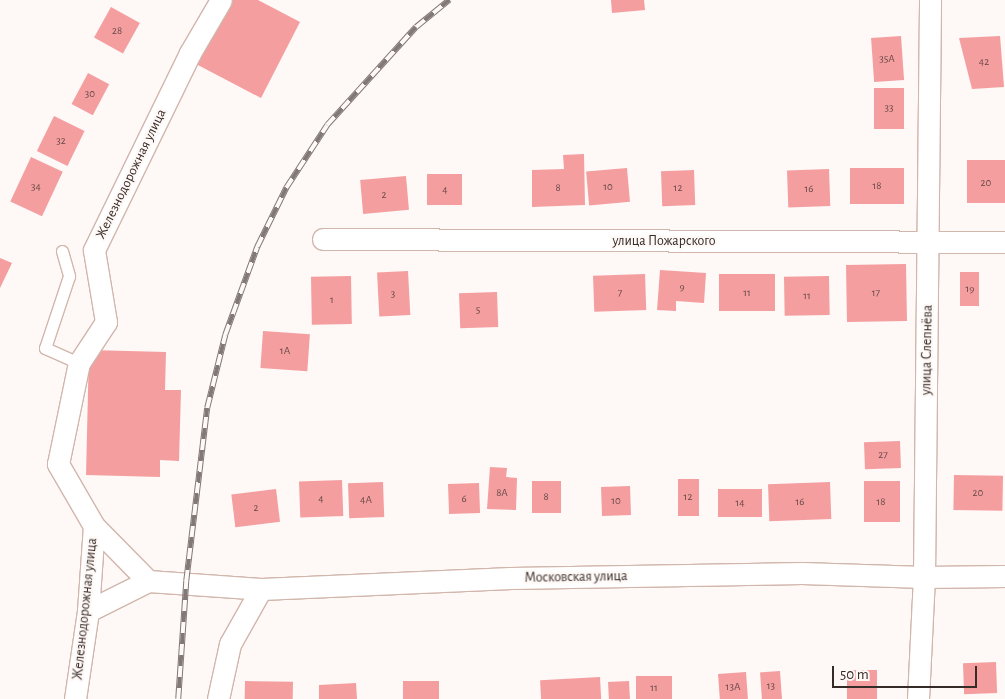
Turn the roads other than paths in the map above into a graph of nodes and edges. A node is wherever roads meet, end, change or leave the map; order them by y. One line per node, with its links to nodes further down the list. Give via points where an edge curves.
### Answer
1 (221, 0): 7 (street, Железнодорожная улица, via 190,53 94,250 106,322)
2 (930, 0): 5 (street, улица Слепнёва)
3 (323, 239): 5 (street, улица Пожарского)
4 (1005, 242): 5 (street, улица Пожарского)
5 (928, 243): 10 (street, улица Слепнёва)
6 (62, 251): 7 (lane, via 69,276 45,348)
7 (79, 362): 8 (street, Железнодорожная улица, via 58,464)
8 (94, 526): 11 (street); 13 (street, Железнодорожная улица)
9 (1005, 576): 10 (street, Московская улица)
10 (924, 578): 12 (street, Московская улица, via 792,573 511,578); 16 (street, улица Слепнёва)
11 (148, 581): 12 (street, Московская улица); 13 (street)
12 (261, 588): 15 (street, via 230,644)
13 (88, 611): 14 (street, Железнодорожная улица)
14 (75, 699)
15 (218, 699)
16 (918, 699)

